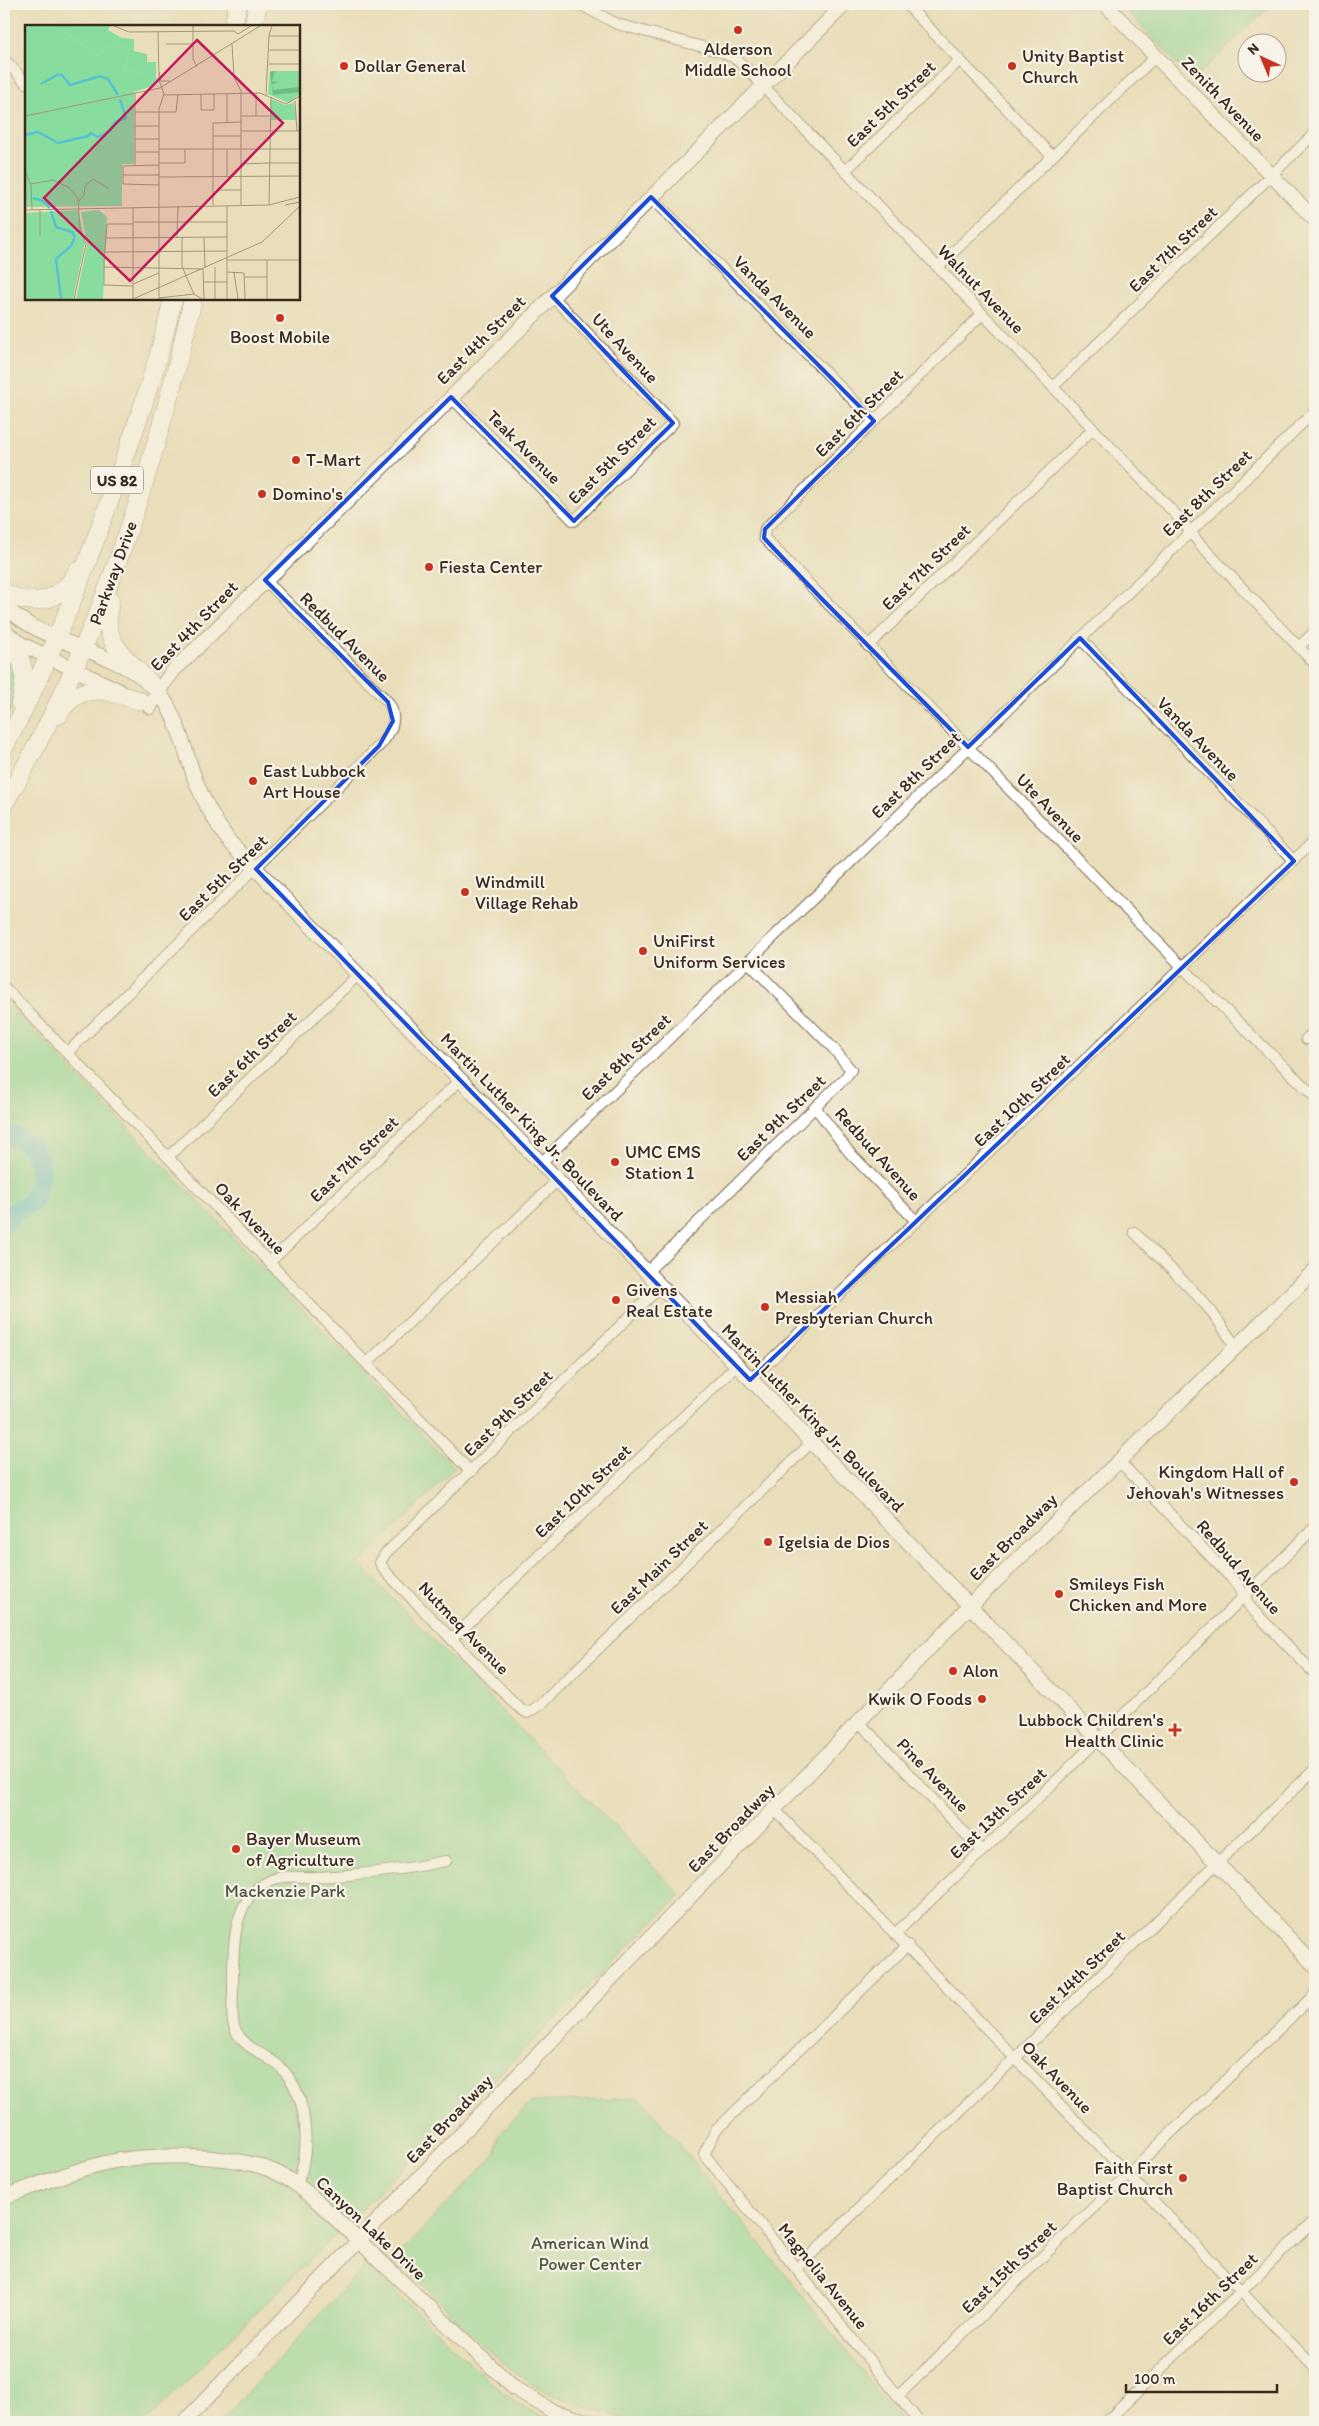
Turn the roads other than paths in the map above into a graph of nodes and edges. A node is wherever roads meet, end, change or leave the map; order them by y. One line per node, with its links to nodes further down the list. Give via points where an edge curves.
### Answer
1 (238, 4): 7 (highway)
2 (258, 4): 8 (highway)
3 (579, 4): 13 (street, Walnut Avenue, via 617,24 725,53 742,64)
4 (845, 4): 13 (main road, East 4th Street)
5 (906, 4): 10 (street)
6 (1105, 4): 9 (main road, Zenith Avenue)
7 (233, 25)
8 (253, 25)
9 (1156, 57): 15 (street); 17 (main road, Zenith Avenue)
10 (960, 60): 15 (street); 16 (street, East 5th Street)
11 (5, 62): 12 (street)
12 (25, 82)
13 (763, 85): 16 (street, Walnut Avenue); 18 (main road, East 4th Street)
14 (1315, 133): 17 (street, East 7th Street)
15 (1052, 156): 20 (street)
16 (845, 171): 20 (street, Walnut Avenue)
17 (1272, 175): 19 (main road, Zenith Avenue); 25 (street, East 7th Street)
18 (651, 197): 21 (main road, East 4th Street); 28 (street, Vanda Avenue)
19 (1315, 220)
20 (938, 267): 24 (street, Walnut Avenue)
21 (552, 296): 26 (main road, East 4th Street); 29 (street, Ute Avenue)
22 (173, 300): 33 (highway, Parkway Drive / US 82, via 135,432)
23 (193, 300): 35 (highway, Parkway Drive / US 82, via 159,440)
24 (982, 314): 25 (street, Walnut Avenue); 28 (street, East 6th Street)
25 (1053, 387): 30 (street, Walnut Avenue)
26 (452, 397): 31 (street, Teak Avenue); 36 (main road, East 4th Street)
27 (1315, 411): 32 (street, East 8th Street)
28 (874, 421): 34 (street, East 6th Street, via 765,529)
29 (673, 423): 31 (street, East 5th Street)
30 (1093, 429): 32 (street, Walnut Avenue); 43 (street, East 7th Street)
31 (574, 521)
32 (1190, 532): 42 (street, East 8th Street); 44 (street, Walnut Avenue)
33 (98, 534): 37 (highway, via 71,582 57,595 34,602 22,601); 41 (highway, Parkway Drive / US 82)
34 (764, 538): 43 (street, Ute Avenue)
35 (121, 556): 45 (highway, Parkway Drive / US 82); 49 (highway, via 107,613 107,629 118,650)
36 (266, 580): 49 (main road, East 4th Street); 51 (street, Redbud Avenue, via 388,702)
37 (4, 592)
38 (4, 605): 41 (main road, Martin Luther King Jr. Boulevard, via 23,621)
39 (1315, 631): 44 (street)
40 (4, 632): 46 (main road); 53 (highway, via 22,662 25,685)
41 (58, 637): 45 (main road, Martin Luther King Jr. Boulevard); 46 (highway, Parkway Drive / US 82)
42 (1080, 638): 54 (street, East 8th Street); 58 (street, Vanda Avenue)
43 (868, 646): 54 (street, Ute Avenue)
44 (1298, 647): 47 (street, Walnut Avenue)
45 (84, 649): 48 (highway, Parkway Drive / US 82); 49 (main road, Martin Luther King Jr. Boulevard, via 138,675)
46 (49, 658): 48 (main road); 53 (highway, Parkway Drive / US 82)
47 (1315, 664)
48 (75, 670): 50 (main road); 55 (highway, Parkway Drive / US 82)
49 (154, 687): 50 (main road, East 4th Street); 52 (main road, Martin Luther King Jr. Boulevard, via 162,696)
50 (145, 704): 52 (main road); 55 (highway, via 96,689 80,693 62,710)
51 (393, 721): 59 (street, East 5th Street, via 390,732 379,746)
52 (174, 723): 59 (main road, Martin Luther King Jr. Boulevard, via 212,817 229,841)
53 (4, 747)
54 (968, 747): 60 (street, East 8th Street); 61 (street, Ute Avenue)
55 (14, 787): 56 (highway, Parkway Drive / US 82)
56 (4, 804)
57 (1315, 840): 58 (street, East 10th Street)
58 (1294, 861): 61 (street, East 10th Street)
59 (256, 869): 62 (main road, Martin Luther King Jr. Boulevard); 66 (street, East 5th Street)
60 (748, 962): 69 (street, East 9th Street, via 851,1070); 71 (street, East 8th Street)
61 (1184, 968): 68 (street, Ute Avenue); 73 (street, East 10th Street)
62 (358, 974): 67 (main road, Martin Luther King Jr. Boulevard); 70 (street, East 6th Street)
63 (4, 987): 66 (street, Oak Avenue)
64 (1315, 1031): 65 (street)
65 (1306, 1039)
66 (67, 1053): 70 (street, Oak Avenue)
67 (460, 1080): 71 (main road, Martin Luther King Jr. Boulevard); 75 (street, East 7th Street)
68 (1315, 1097)
69 (815, 1107): 73 (street, Redbud Avenue, via 849,1152); 77 (street, East 9th Street)
70 (168, 1157): 75 (street, Oak Avenue)
71 (541, 1163): 72 (main road, Martin Luther King Jr. Boulevard)
72 (558, 1180): 77 (main road, Martin Luther King Jr. Boulevard); 80 (street)
73 (917, 1222): 82 (street, East 10th Street)
74 (1134, 1232): 79 (street, via 1212,1312)
75 (270, 1262): 80 (street, Oak Avenue)
76 (1315, 1270): 79 (main road, East Broadway)
77 (646, 1273): 78 (main road, Martin Luther King Jr. Boulevard)
78 (660, 1287): 81 (main road, Martin Luther King Jr. Boulevard); 85 (street, East 9th Street)
79 (1236, 1347): 84 (main road, East Broadway)
80 (367, 1363): 85 (street, Oak Avenue)
81 (736, 1366): 82 (main road, Martin Luther King Jr. Boulevard); 90 (street, East 10th Street)
82 (750, 1380): 83 (main road, Martin Luther King Jr. Boulevard)
83 (811, 1443): 89 (main road, Martin Luther King Jr. Boulevard); 92 (street, East Main Street, via 540,1705)
84 (1118, 1460): 88 (street, Redbud Avenue, via 1238,1585); 89 (main road, East Broadway)
85 (471, 1472): 87 (street, East 9th Street, via 385,1554)
86 (1315, 1527): 88 (street, East 13th Street)
87 (380, 1563): 90 (street, Nutmeq Avenue)
88 (1244, 1596): 91 (street, Redbud Avenue, via 1250,1607); 94 (street, East 13th Street)
89 (971, 1605): 93 (main road, East Broadway); 94 (main road, Martin Luther King Jr. Boulevard)
90 (452, 1639): 92 (street, Nutmeq Avenue, via 517,1706)
91 (1315, 1674)
92 (527, 1712)
93 (859, 1722): 96 (main road, East Broadway); 97 (street, Pine Avenue)
94 (1099, 1739): 97 (street, East 13th Street); 99 (main road, Martin Luther King Jr. Boulevard)
95 (1315, 1769): 99 (street, East 14th Street)
96 (775, 1810): 100 (street, Oak Avenue); 109 (main road, East Broadway)
97 (982, 1850): 100 (street, East 13th Street)
98 (446, 1861): 106 (street, via 405,1870 277,1878 260,1888 243,1909 233,1952 234,2025 242,2040 279,2066 296,2094 306,2143)
99 (1218, 1863): 102 (main road, Martin Luther King Jr. Boulevard); 104 (street, East 14th Street)
100 (896, 1933): 101 (street, Oak Avenue)
101 (908, 1946): 104 (street, Oak Avenue); 110 (street, Magnolia Avenue, via 716,2130 705,2150 704,2154 712,2165)
102 (1315, 1966)
103 (1315, 1994): 105 (street, East 15th Street)
104 (1016, 2058): 105 (street, Oak Avenue); 110 (street, East 14th Street)
105 (1128, 2174): 111 (street, Oak Avenue); 113 (street, East 15th Street)
106 (297, 2185): 107 (main road, Canyon Lake Drive, via 267,2169 243,2163 136,2158 90,2167); 109 (main road, Canyon Lake Drive)
107 (4, 2197)
108 (1315, 2220): 111 (street, East 16th Street)
109 (358, 2241): 114 (main road, East Broadway); 115 (main road, Canyon Lake Drive, via 514,2388 554,2412)
110 (796, 2269): 113 (street, Magnolia Avenue)
111 (1242, 2291): 112 (street, Oak Avenue); 117 (street, East 16th Street)
112 (1315, 2368)
113 (898, 2396): 116 (street, Magnolia Avenue)
114 (184, 2422)
115 (589, 2422)
116 (919, 2422)
117 (1106, 2422)

